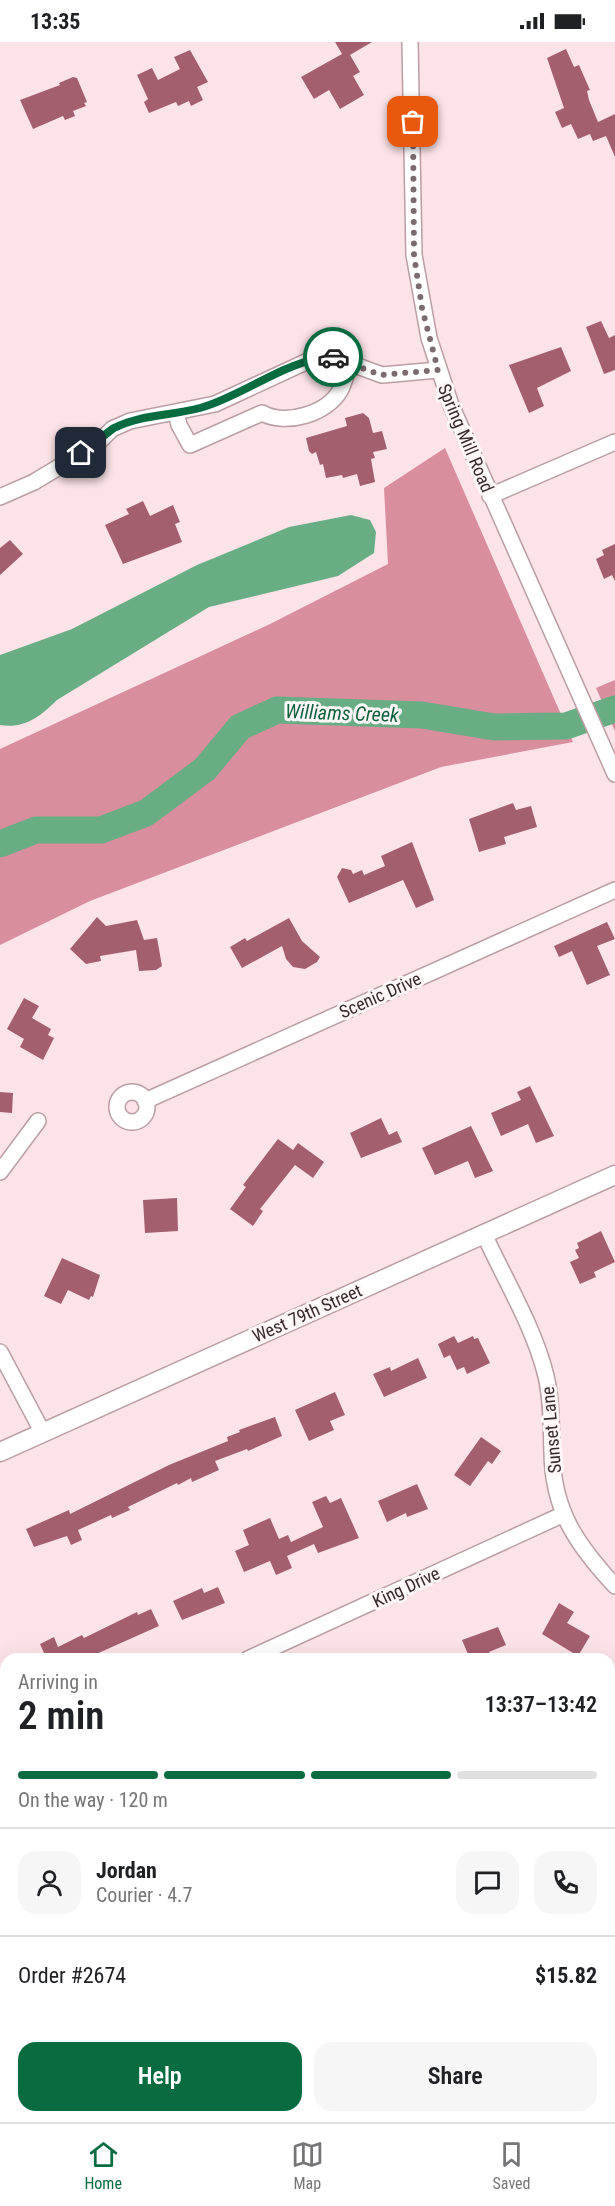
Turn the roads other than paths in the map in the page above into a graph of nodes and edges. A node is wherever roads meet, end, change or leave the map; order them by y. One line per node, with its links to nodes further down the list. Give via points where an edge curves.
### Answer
1 (410, 42): 3 (street, Spring Mill Road, via 414,255)
2 (350, 362): 3 (street, via 381,375); 4 (street, via 333,357 310,360); 6 (street, via 341,390 319,407 293,419 277,419)
3 (438, 370): 8 (street, Spring Mill Road)
4 (252, 387): 5 (street, via 215,404); 6 (street)
5 (176, 412): 6 (street, via 190,445); 9 (street, via 142,417 112,429 88,449 34,482)
6 (262, 413)
7 (615, 441): 8 (street)
8 (490, 496): 10 (street, Spring Mill Road)
9 (0, 497)
10 (615, 774)
11 (615, 890): 12 (street, Scenic Drive)
12 (145, 1101)
13 (38, 1121): 14 (street)
14 (0, 1172)
15 (615, 1175): 16 (main road, West 79th Street)
16 (484, 1234): 18 (main road, West 79th Street); 20 (street, Sunset Lane, via 544,1367 551,1403 554,1480)
17 (0, 1352): 18 (street)
18 (43, 1433): 19 (main road, West 79th Street)
19 (0, 1452)
20 (564, 1514): 21 (street, Sunset Lane, via 588,1557); 22 (street, King Drive)
21 (615, 1586)
22 (261, 1653)

